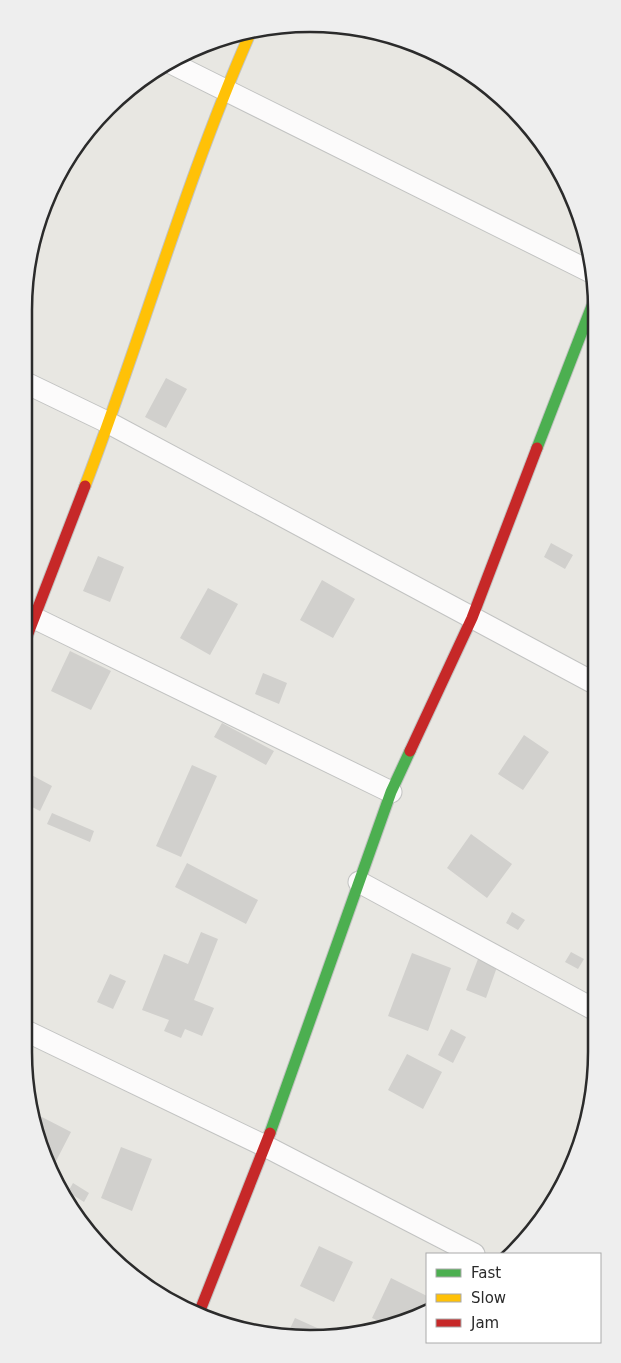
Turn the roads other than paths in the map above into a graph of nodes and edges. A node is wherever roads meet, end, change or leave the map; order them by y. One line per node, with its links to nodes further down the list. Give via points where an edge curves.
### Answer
1 (247, 40): 3 (street)
2 (178, 67): 3 (street)
3 (225, 91): 4 (street); 7 (street)
4 (585, 269)
5 (589, 314): 10 (street)
6 (32, 386): 7 (street)
7 (109, 423): 8 (street); 10 (street)
8 (32, 608)
9 (32, 616): 12 (street)
10 (472, 618): 11 (street); 12 (street)
11 (589, 680)
12 (391, 792): 13 (street)
13 (359, 882): 14 (street); 16 (street)
14 (589, 1007)
15 (32, 1034): 16 (street)
16 (265, 1146): 17 (street); 18 (street)
17 (472, 1253)
18 (201, 1308)

